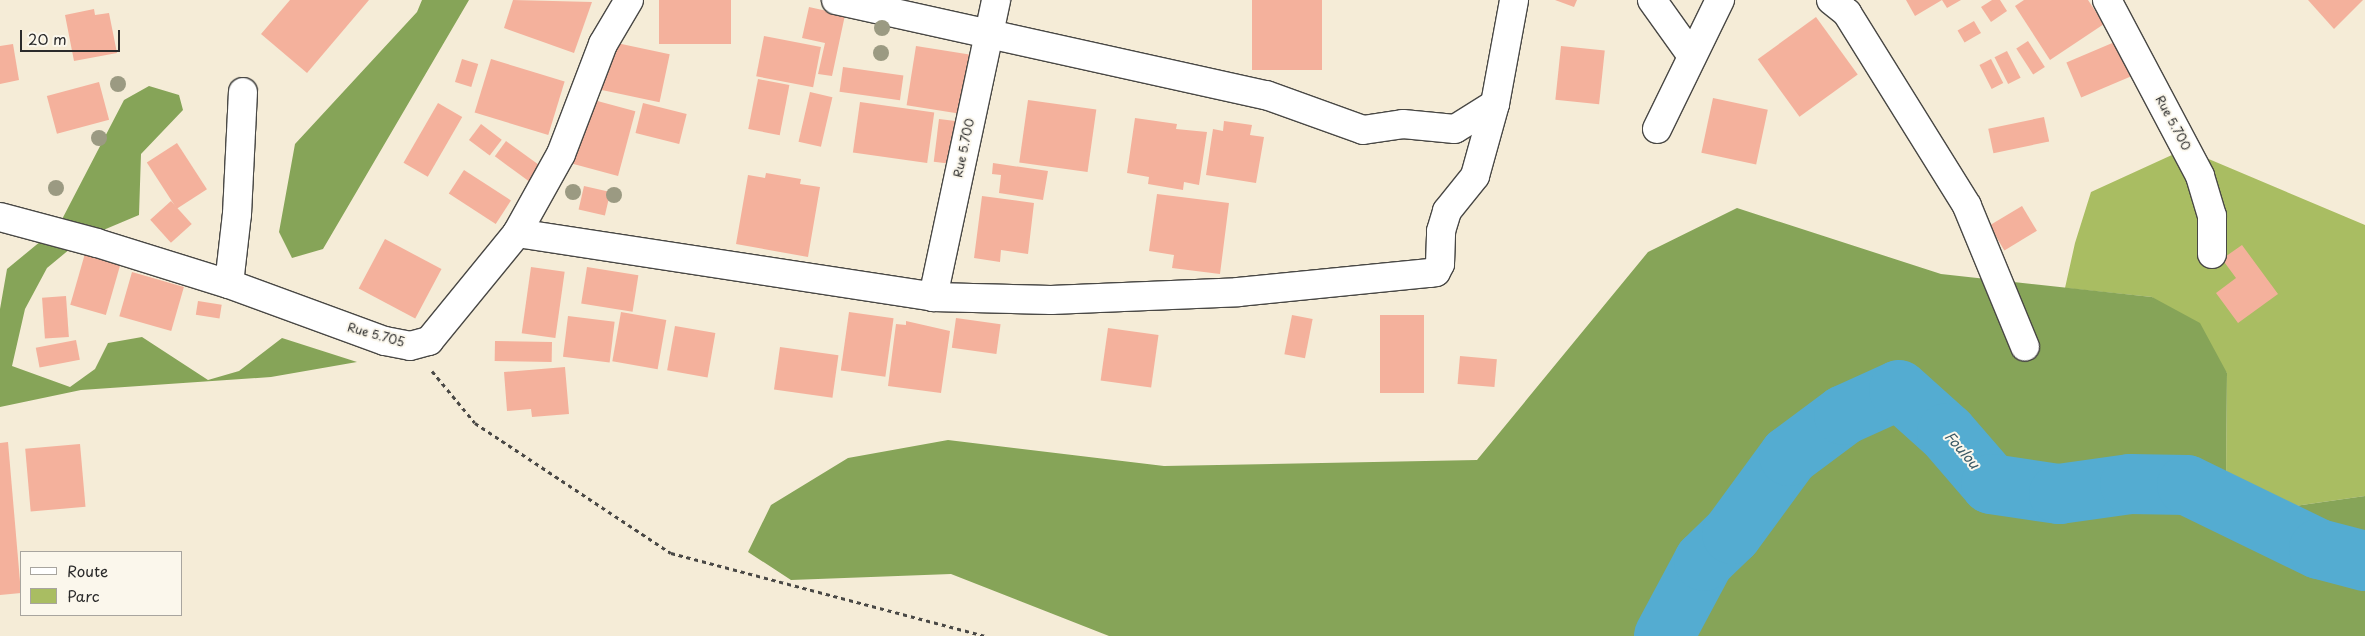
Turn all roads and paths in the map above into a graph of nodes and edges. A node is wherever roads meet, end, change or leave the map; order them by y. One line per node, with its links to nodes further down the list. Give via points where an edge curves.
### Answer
1 (629, 0): 15 (street, Rue 5.705, via 603,44 561,154)
2 (836, 0): 9 (street)
3 (996, 0): 9 (street, Rue 5.700)
4 (1514, 0): 12 (street)
5 (1652, 0): 10 (street)
6 (1720, 0): 10 (street)
7 (1831, 0): 20 (street, via 1847,13 1968,206)
8 (2107, 0): 16 (street, Rue 5.700, via 2200,176 2212,216)
9 (988, 34): 12 (street, via 1266,95 1363,130 1390,124 1455,129); 18 (street, Rue 5.700)
10 (1692, 56): 13 (street)
11 (243, 92): 17 (street, via 237,214)
12 (1495, 104): 18 (street, via 1475,176 1447,212 1436,272 1238,292 1051,300)
13 (1657, 129)
14 (0, 217): 17 (street, Rue 5.705)
15 (517, 233): 18 (street); 19 (street, Rue 5.705, via 429,341)
16 (2212, 254)
17 (229, 284): 19 (street, Rue 5.705, via 386,341)
18 (933, 297)
19 (410, 346): 21 (path, via 475,423 671,553)
20 (2024, 347)
21 (985, 636)

